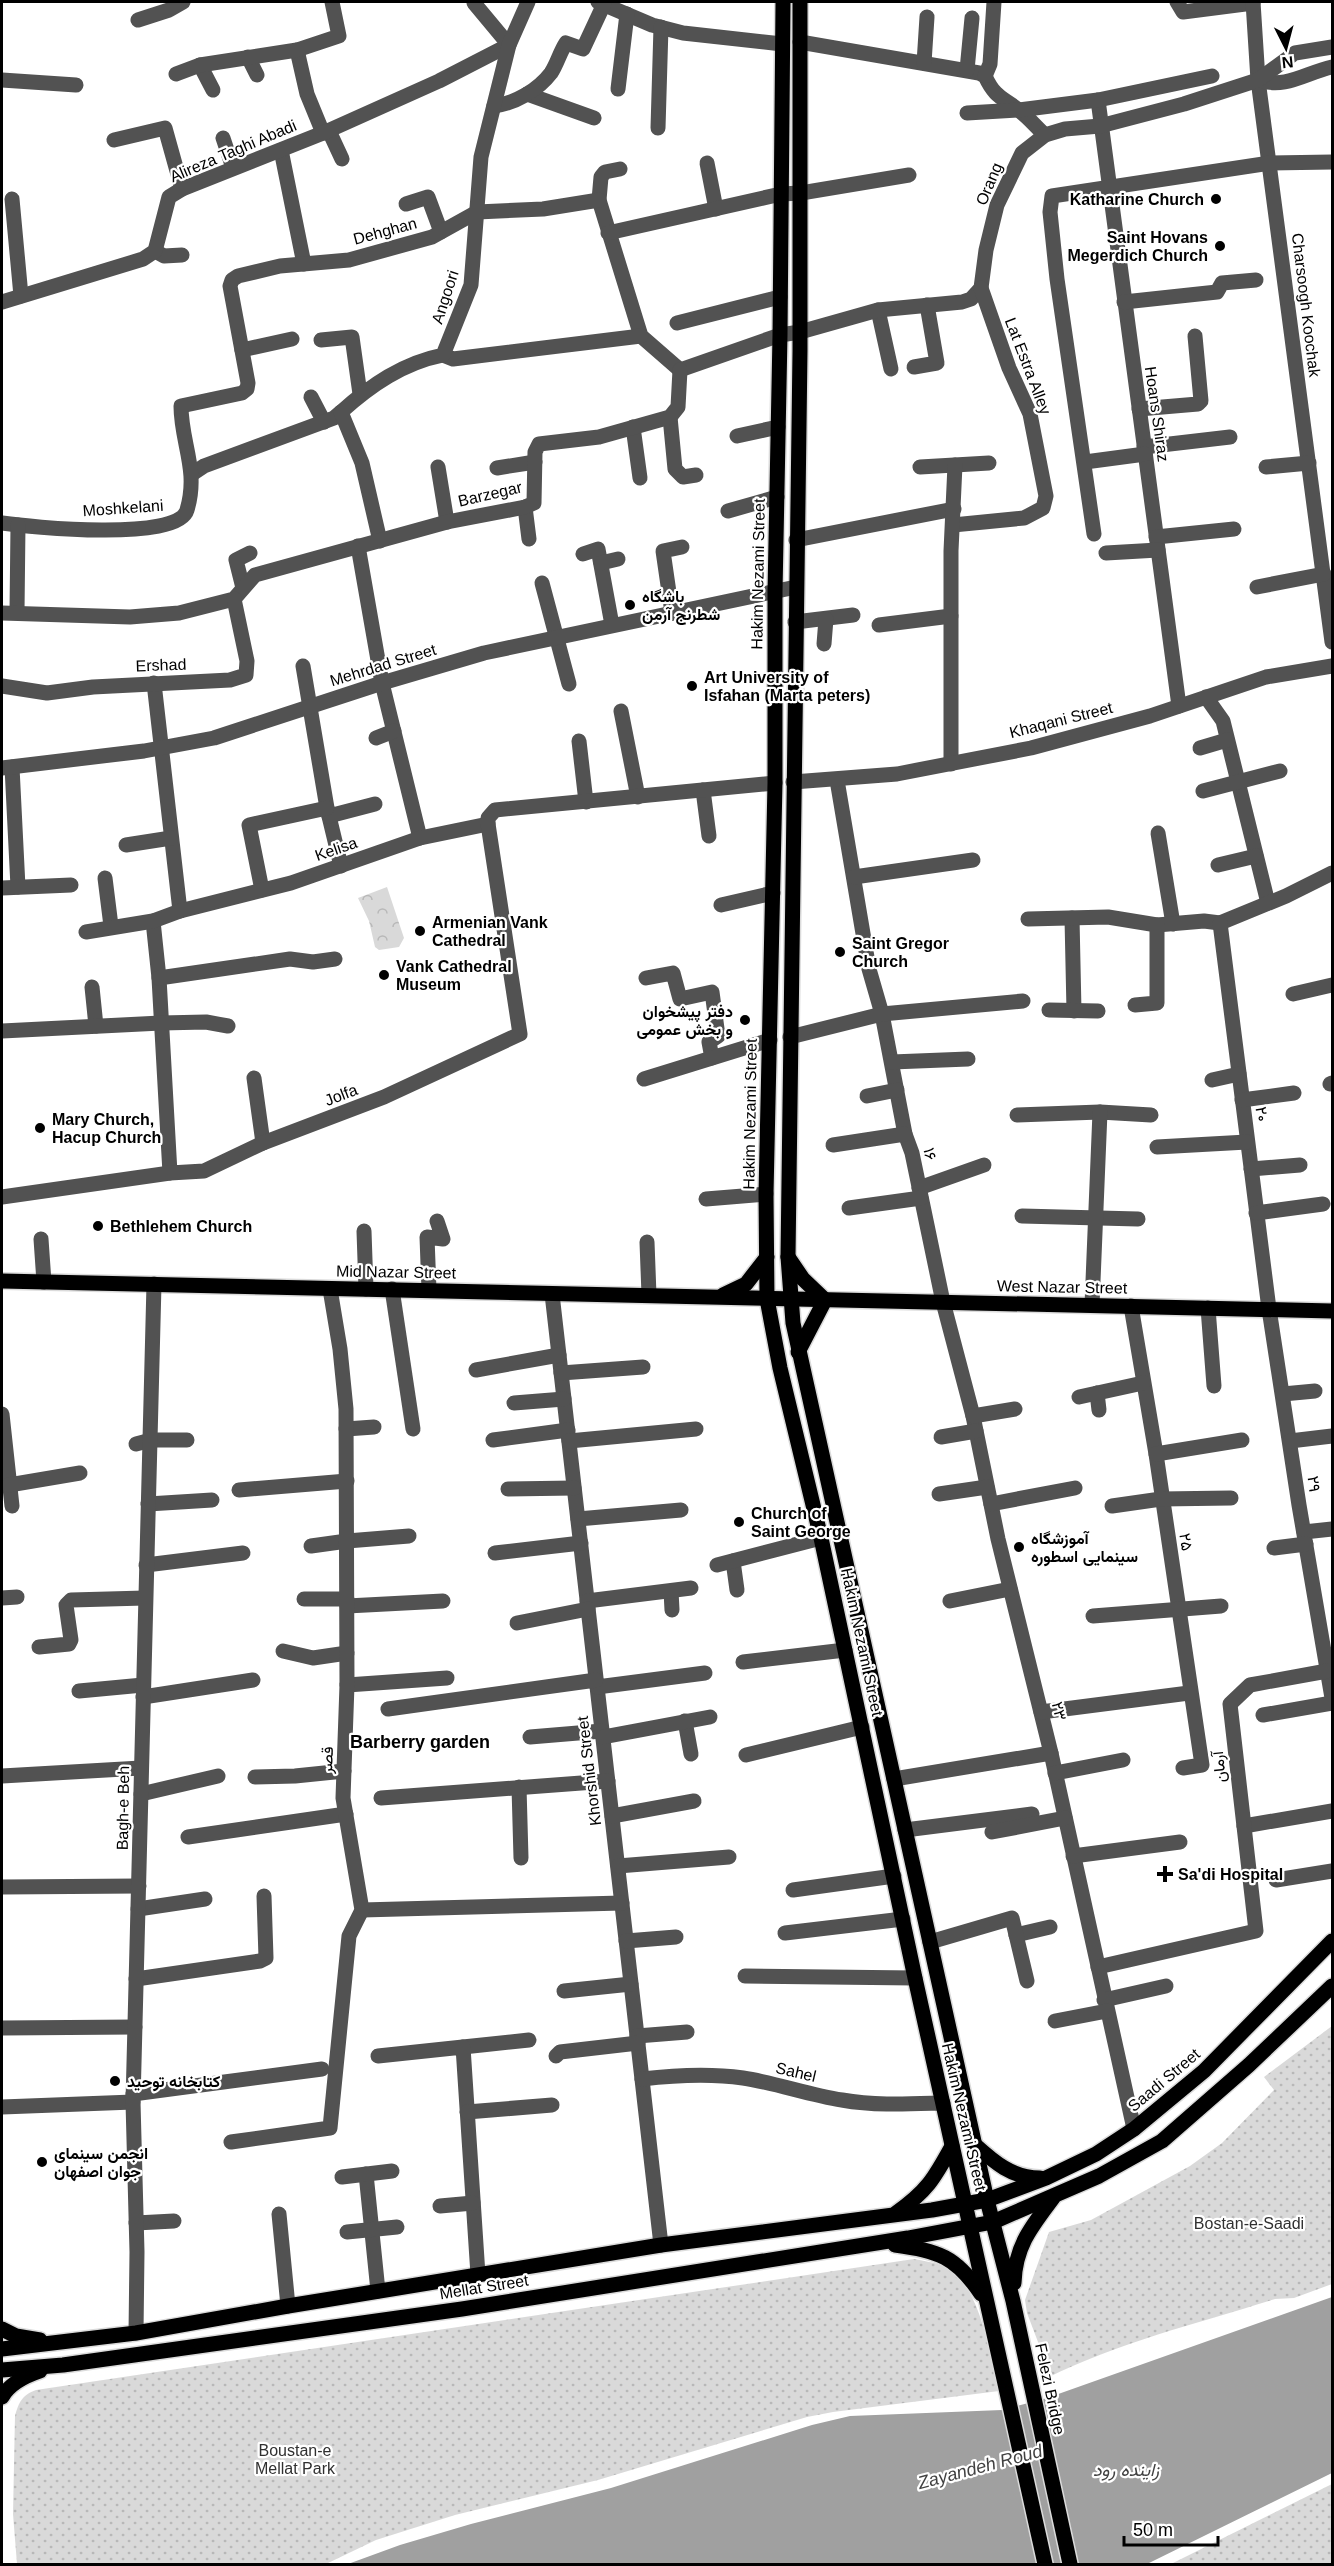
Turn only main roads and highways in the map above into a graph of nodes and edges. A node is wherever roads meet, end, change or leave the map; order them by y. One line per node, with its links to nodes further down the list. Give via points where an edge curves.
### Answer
1 (783, 2): 3 (main road, Hakim Nezami Street)
2 (800, 2): 4 (main road, Hakim Nezami Street, via 800,332)
3 (767, 1257): 6 (main road, via 746,1284); 7 (main road, Hakim Nezami Street)
4 (788, 1257): 8 (main road, Hakim Nezami Street); 9 (main road)
5 (2, 1281): 6 (main road, Mid Nazar Street)
6 (716, 1298): 7 (main road, Mid Nazar Street)
7 (767, 1299): 8 (main road, Mid Nazar Street); 15 (main road, Hakim Nezami Street)
8 (791, 1299): 9 (main road, West Nazar Street); 11 (main road, Hakim Nezami Street)
9 (825, 1300): 10 (main road, West Nazar Street); 11 (main road)
10 (1332, 1311)
11 (798, 1352): 14 (main road, Hakim Nezami Street)
12 (1332, 1941): 16 (main road, Saadi Street, via 1204,2072 1134,2129 1096,2154)
13 (1332, 1986): 17 (main road, via 1162,2141)
14 (975, 2144): 16 (main road, via 1012,2173); 18 (main road, Hakim Nezami Street)
15 (952, 2146): 19 (main road, Hakim Nezami Street); 20 (main road, via 920,2196)
16 (1046, 2178): 18 (main road, Saadi Street)
17 (1055, 2196): 21 (main road); 24 (main road, via 1026,2234 1014,2262)
18 (987, 2200): 19 (main road, Saadi Street); 21 (main road, Hakim Nezami Street)
19 (966, 2205): 20 (main road, Mellat Street); 22 (main road, Hakim Nezami Street)
20 (893, 2215): 27 (main road, Mellat Street, via 661,2245)
21 (993, 2222): 22 (main road, Mellat Street); 24 (main road, Felezi Bridge)
22 (970, 2227): 23 (main road, Mellat Street); 25 (main road)
23 (880, 2243): 25 (main road, via 925,2249 955,2262 968,2273); 29 (main road, Mellat Street, via 473,2307)
24 (1013, 2301): 33 (main road, Felezi Bridge)
25 (988, 2304): 32 (main road)
26 (2, 2329): 27 (main road, via 16,2336)
27 (64, 2343): 28 (main road, Mellat Street)
28 (2, 2349)
29 (63, 2365): 30 (main road, Mellat Street); 31 (main road, via 27,2375)
30 (2, 2370)
31 (2, 2397)
32 (1045, 2565)
33 (1070, 2565)

